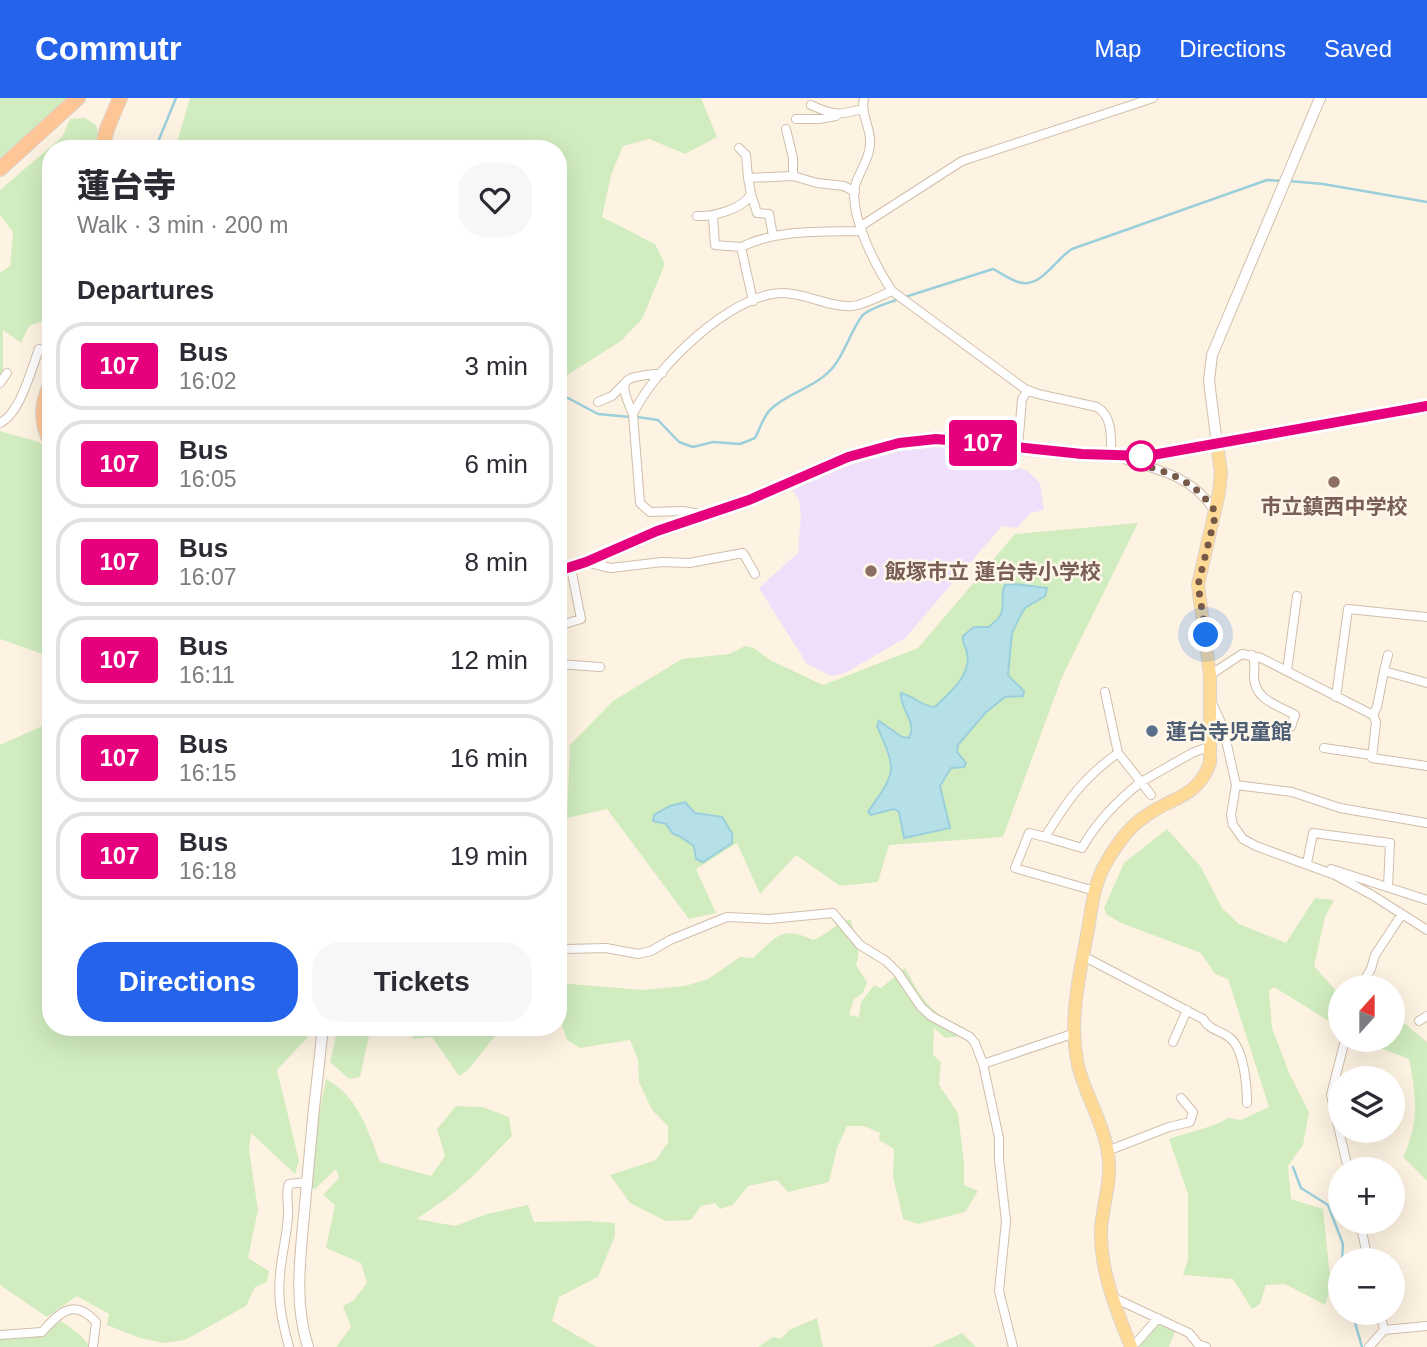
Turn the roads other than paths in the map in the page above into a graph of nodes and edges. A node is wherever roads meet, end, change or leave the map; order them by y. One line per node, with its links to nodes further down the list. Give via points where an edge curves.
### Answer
1 (78, 98): 13 (highway)
2 (120, 98): 11 (highway)
3 (864, 98): 7 (street)
4 (1153, 98): 20 (street, via 962,161)
5 (1320, 98): 35 (street, via 1212,355 1209,381)
6 (811, 105): 8 (street)
7 (863, 109): 8 (street); 16 (street, via 870,144)
8 (839, 115): 9 (street)
9 (796, 118)
10 (786, 130): 14 (street)
11 (104, 140)
12 (739, 148): 15 (street, via 747,155)
13 (0, 169)
14 (793, 176): 15 (street); 16 (street)
15 (748, 178): 17 (street)
16 (855, 192): 20 (street)
17 (751, 194): 19 (street, via 745,202); 21 (street, via 757,213 769,214)
18 (696, 216): 19 (street)
19 (713, 218): 22 (street, via 716,245)
20 (862, 228): 21 (street); 23 (street, via 877,269)
21 (773, 236): 22 (street)
22 (741, 247): 24 (street)
23 (892, 291): 24 (street, via 853,307 783,293); 30 (street)
24 (753, 301): 27 (street, via 707,326)
25 (42, 350): 34 (street, via 11,417)
26 (7, 373): 28 (street)
27 (662, 373): 29 (street, via 639,376); 33 (street)
28 (0, 383)
29 (623, 385): 31 (street); 33 (street)
30 (1028, 390): 36 (street, via 1022,399); 37 (street, via 1103,410 1108,417)
31 (598, 402)
32 (1427, 406): 35 (highway)
33 (633, 414): 39 (street, via 640,503 650,512)
34 (0, 423)
35 (1217, 444): 37 (highway, via 1147,456); 38 (main road, via 1221,473)
36 (1018, 447): 37 (highway); 39 (highway, via 936,439 899,443 848,457)
37 (1111, 455): 38 (street, via 1190,484)
38 (1216, 513): 53 (main road, via 1198,585)
39 (705, 514): 40 (highway)
40 (586, 562): 41 (highway); 42 (street, via 611,568 743,554)
41 (567, 569)
42 (755, 574)
43 (567, 576): 46 (street, via 581,619)
44 (1297, 596): 51 (street)
45 (1427, 617): 56 (street, via 1348,609)
46 (567, 623)
47 (1252, 655): 51 (street); 53 (street, via 1242,654); 59 (street, via 1260,697 1295,715)
48 (1388, 655): 52 (street)
49 (567, 665): 50 (street)
50 (600, 667)
51 (1287, 671): 56 (street)
52 (1384, 671): 54 (street); 58 (street)
53 (1210, 675): 57 (main road)
54 (1427, 683)
55 (1105, 691): 62 (street)
56 (1336, 698): 58 (street)
57 (1212, 702): 60 (main road); 66 (street, via 1223,727)
58 (1373, 715): 63 (street)
59 (1291, 727)
60 (1211, 746): 65 (street); 73 (main road, via 1205,777 1194,790 1145,816 1124,836 1104,865)
61 (1324, 748): 63 (street)
62 (1118, 753): 65 (street); 69 (street, via 1076,790)
63 (1372, 755): 64 (street)
64 (1427, 766)
65 (1141, 782): 67 (street); 69 (street, via 1110,810 1082,848)
66 (1236, 785): 68 (street, via 1292,792 1340,808); 70 (street, via 1231,815 1239,834 1249,843)
67 (1151, 795)
68 (1427, 823)
69 (1045, 837): 73 (street, via 1028,833 1015,868)
70 (1307, 863): 71 (street); 72 (street, via 1313,833 1390,843)
71 (1318, 867): 72 (street); 75 (street)
72 (1388, 887): 74 (street)
73 (1095, 891): 78 (main road)
74 (1427, 900)
75 (1402, 914): 76 (street); 79 (street)
76 (1427, 930)
77 (567, 949): 85 (street, via 606,948 638,954 727,917 769,919 833,913 860,945 898,973 931,1016 970,1037)
78 (1083, 956): 80 (street); 81 (main road)
79 (1367, 975)
80 (1187, 1010): 83 (street); 87 (street, via 1232,1039 1246,1077)
81 (1075, 1033): 85 (street); 88 (main road, via 1078,1063)
82 (322, 1036): 90 (street)
83 (1173, 1042)
84 (1342, 1052): 89 (street, via 1331,1095)
85 (983, 1064): 102 (street, via 999,1138 1006,1221 999,1291)
86 (1181, 1097): 88 (street, via 1193,1112 1190,1122)
87 (1247, 1102)
88 (1107, 1151): 91 (main road, via 1110,1167 1101,1233)
89 (1345, 1157)
90 (307, 1182): 100 (street, via 289,1184 286,1192 288,1219 279,1279); 101 (street, via 299,1283)
91 (1112, 1297): 92 (street); 97 (main road)
92 (1158, 1318): 97 (street); 98 (street, via 1189,1334)
93 (1383, 1325): 95 (street)
94 (1427, 1326): 95 (street)
95 (1384, 1331): 103 (street)
96 (0, 1335): 99 (street, via 42,1332 57,1315 74,1308 96,1322)
97 (1130, 1346)
98 (1200, 1346)
99 (93, 1347)
100 (289, 1347)
101 (308, 1347)
102 (1013, 1347)
103 (1369, 1347)

